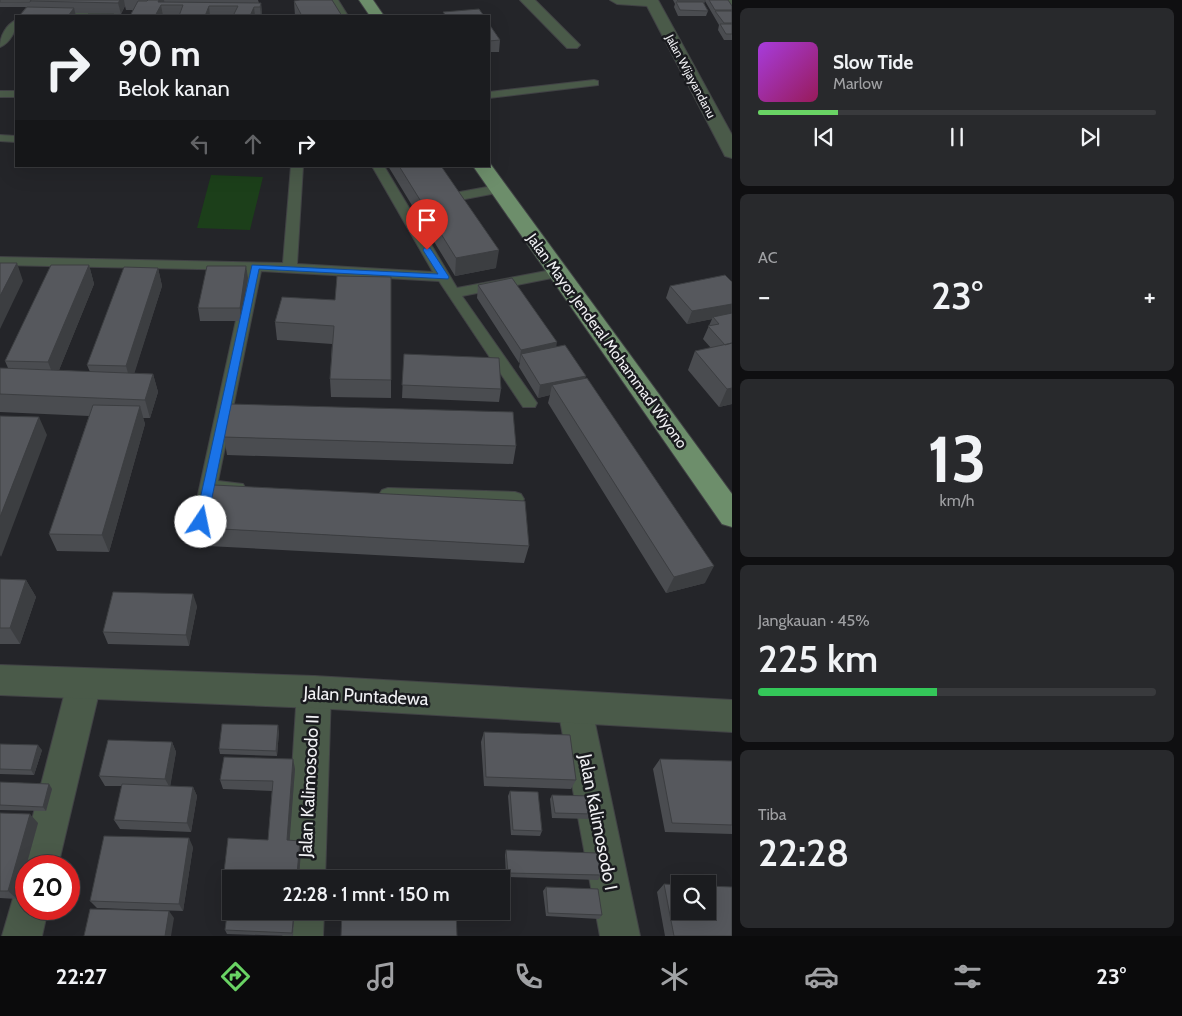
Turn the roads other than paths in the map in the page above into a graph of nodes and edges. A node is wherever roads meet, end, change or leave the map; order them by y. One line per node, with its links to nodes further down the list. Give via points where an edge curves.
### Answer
1 (333, 0): 8 (lane)
2 (366, 0): 9 (main road)
3 (527, 0): 12 (street)
4 (617, 0): 5 (street)
5 (651, 1): 19 (street, Jalan Wijayandanu)
6 (28, 15): 7 (lane)
7 (76, 15)
8 (342, 15)
9 (376, 15)
10 (15, 24): 11 (lane)
11 (0, 44)
12 (572, 45)
13 (594, 82): 16 (lane)
14 (0, 94): 15 (lane)
15 (15, 94)
16 (490, 95)
17 (0, 138): 18 (lane)
18 (15, 138)
19 (732, 152)
20 (297, 167): 27 (lane)
21 (379, 167): 29 (lane, via 406,207)
22 (483, 167): 23 (main road, Jalan Mayor Jenderal Mohammad Wiyono)
23 (498, 189): 24 (lane); 28 (main road, Jalan Mayor Jenderal Mohammad Wiyono)
24 (449, 198)
25 (0, 261): 26 (lane)
26 (255, 266): 27 (lane); 32 (lane)
27 (290, 269): 29 (lane)
28 (557, 274): 30 (lane); 36 (main road, Jalan Mayor Jenderal Mohammad Wiyono)
29 (445, 277): 30 (lane)
30 (453, 293): 31 (lane)
31 (528, 403)
32 (208, 488): 33 (lane); 37 (lane)
33 (258, 490)
34 (367, 494): 35 (lane)
35 (515, 499)
36 (732, 516)
37 (201, 522)
38 (0, 680): 39 (street, Jalan Puntadewa)
39 (84, 684): 40 (street, Jalan Puntadewa); 43 (street)
40 (314, 692): 41 (street, Jalan Puntadewa); 44 (street, Jalan Kalimosodo II)
41 (575, 709): 42 (street, Jalan Puntadewa); 49 (street, Jalan Kalimosodo I)
42 (732, 716)
43 (42, 855)
44 (306, 870)
45 (26, 920): 47 (street)
46 (304, 920): 48 (street)
47 (22, 936)
48 (303, 936)
49 (620, 936)

